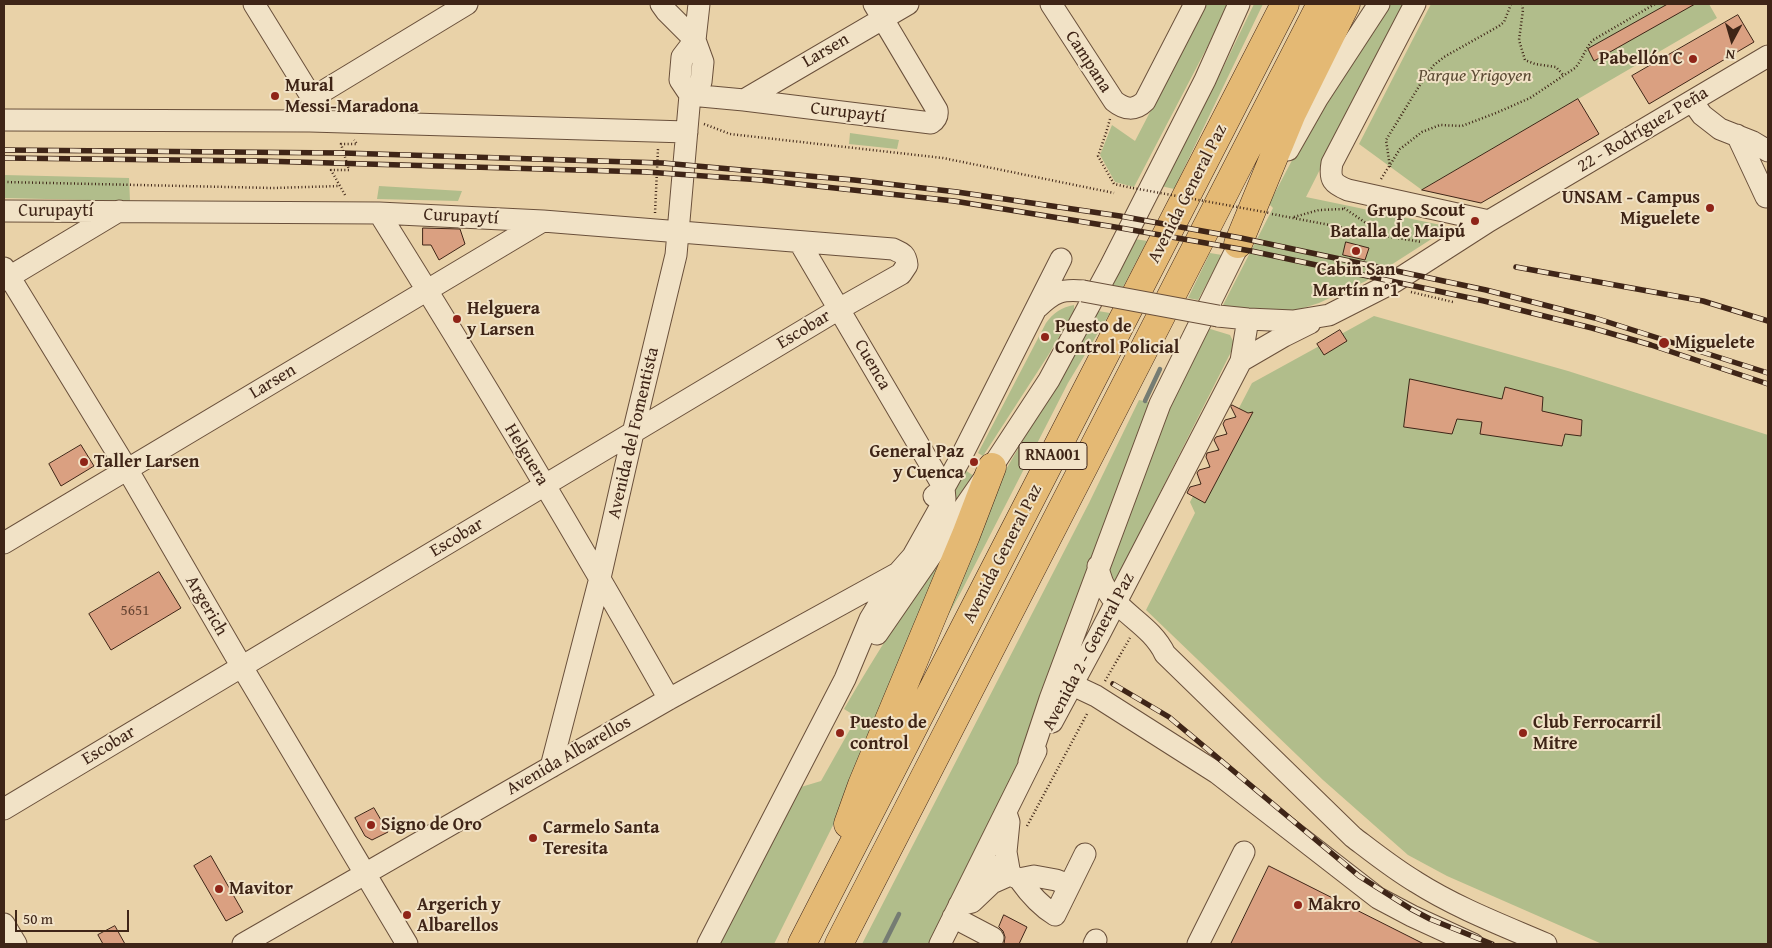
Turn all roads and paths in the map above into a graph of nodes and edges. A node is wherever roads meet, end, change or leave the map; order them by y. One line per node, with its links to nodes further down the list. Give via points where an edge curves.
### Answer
1 (254, 4): 22 (street)
2 (467, 4): 22 (street)
3 (661, 4): 18 (street)
4 (699, 4): 18 (street, Avenida del Fomentista)
5 (908, 4): 17 (street, Larsen)
6 (1051, 4): 24 (street, Campana)
7 (1195, 4): 24 (street, Campana, via 1145,101 1134,109 1126,109)
8 (1239, 4): 66 (street, Avenida General Paz, via 1205,80 1080,324)
9 (1286, 4): 93 (highway, Avenida General Paz / RNA001)
10 (1321, 4): 102 (highway, Avenida General Paz / RNA001)
11 (1346, 4): 52 (highway, via 1292,113)
12 (1379, 4): 52 (street, via 1296,135)
13 (1415, 4): 47 (street, via 1332,163 1332,179 1348,190)
14 (1511, 4): 33 (path, via 1504,22 1444,57 1426,75 1386,140)
15 (1522, 4): 20 (path, via 1519,40 1525,60 1556,67)
16 (1655, 4): 20 (path, via 1593,40 1580,62)
17 (879, 11): 23 (street, Larsen); 23 (street, Curupaytí, via 937,110 936,120 925,123)
18 (695, 40): 21 (street, Avenida del Fomentista, via 682,57 680,80)
19 (1768, 56): 25 (street, 22 - Rodríguez Peña)
20 (1564, 76): 33 (path, via 1530,98 1471,123 1431,127 1400,149)
21 (690, 95): 23 (street, Curupaytí); 29 (street, Avenida del Fomentista)
22 (312, 98): 27 (street)
23 (744, 100)
24 (1114, 101): 45 (path, bridge, via 1098,156 1114,184)
25 (1692, 101): 31 (street, via 1702,115 1720,129); 47 (street, 22 - Rodríguez Peña)
26 (4, 120): 27 (street)
27 (310, 121): 28 (street)
28 (344, 122): 30 (street); 36 (path, via 357,144 341,144 349,170 331,170)
29 (687, 125): 30 (street); 37 (path, via 730,134 943,158); 49 (street, Avenida del Fomentista)
30 (659, 130): 48 (path)
31 (1737, 135): 32 (street); 38 (street)
32 (1768, 151)
33 (1390, 167): 35 (path)
34 (4, 182): 36 (path, via 273,188)
35 (1378, 184)
36 (340, 186): 44 (path)
37 (1114, 193)
38 (1766, 197)
39 (1345, 202): 40 (path)
40 (1344, 209): 45 (path, via 1319,210); 50 (path)
41 (4, 211): 42 (street, Curupaytí)
42 (119, 211): 44 (street, Curupaytí); 56 (street)
43 (379, 213): 44 (street, Curupaytí); 46 (street, Curupaytí); 58 (street, Helguera)
44 (355, 214)
45 (1293, 218): 50 (path)
46 (543, 221): 48 (street, Curupaytí); 58 (street, Larsen)
47 (1489, 221): 53 (street, 22 - Rodríguez Peña)
48 (654, 230): 49 (street, Curupaytí)
49 (679, 232): 51 (street, Curupaytí); 65 (street, Avenida del Fomentista)
50 (1385, 236): 53 (path)
51 (800, 243): 55 (street, Curupaytí, via 893,249 902,253); 61 (street, Cuenca)
52 (1238, 244): 71 (street, via 1160,404)
53 (1450, 247): 57 (street, 22 - Rodríguez Peña)
54 (1061, 259): 60 (street, Avenida General Paz)
55 (907, 265): 61 (street, Escobar, via 901,274)
56 (6, 275): 67 (street, Argerich)
57 (1385, 287): 59 (path); 62 (street, 22 - Rodríguez Peña)
58 (427, 290): 67 (street, Larsen); 68 (street, Helguera)
59 (1453, 302)
60 (1038, 307): 63 (street, 22 - Rodríguez Peña, bridge, via 1049,296 1068,290); 69 (street, Avenida General Paz)
61 (839, 309): 65 (street, Escobar); 69 (street, Cuenca)
62 (1329, 315): 63 (street, 22 - Rodríguez Peña, via 1293,321); 64 (street)
63 (1248, 320): 64 (street, Avenida 2 - General Paz)
64 (1241, 360): 74 (street, Avenida 2 - General Paz)
65 (633, 433): 68 (street, Escobar); 73 (street, Avenida del Fomentista)
66 (992, 467): 79 (street, Avenida General Paz); 93 (highway, via 862,785)
67 (127, 469): 70 (street, Larsen); 78 (street, Argerich)
68 (544, 486): 73 (street, Helguera); 78 (street, Escobar)
69 (944, 488): 72 (street, Avenida General Paz, via 935,495 905,551)
70 (4, 543)
71 (1098, 566): 74 (street, via 1103,586); 80 (street)
72 (898, 573): 79 (street, Avenida General Paz, via 870,619); 82 (street, Avenida Albarellos)
73 (600, 578): 82 (street, Helguera); 83 (street, Avenida del Fomentista)
74 (1116, 602): 76 (street, Avenida 2 - General Paz); 77 (street, via 1160,643)
75 (1134, 632): 76 (street, via 1112,628); 77 (street); 81 (path)
76 (1099, 635): 80 (street, Avenida 2 - General Paz)
77 (1165, 654): 106 (street, via 1321,806 1386,862 1453,903)
78 (242, 667): 84 (street, Escobar); 90 (street, Argerich)
79 (845, 679): 100 (street, Avenida General Paz)
80 (1065, 682): 81 (street); 85 (street)
81 (1096, 696): 86 (path); 105 (street, via 1217,773 1378,898)
82 (669, 699): 83 (street, Avenida Albarellos)
83 (551, 766): 90 (street, Avenida Albarellos)
84 (4, 809)
85 (1006, 812): 89 (street); 91 (street, via 1009,822 1006,852)
86 (1026, 828)
87 (1244, 852): 104 (street)
88 (1085, 854): 92 (street)
89 (982, 861): 91 (street); 94 (street)
90 (364, 873): 98 (street, Avenida Albarellos); 99 (street, Argerich)
91 (1015, 877): 92 (street, via 1034,876); 92 (street, via 1044,908 1055,915); 94 (street, via 992,883 972,902)
92 (1069, 885)
93 (820, 908): 101 (highway, Avenida General Paz / RNA001)
94 (956, 911): 96 (street); 103 (street)
95 (4, 924): 97 (street)
96 (993, 938)
97 (16, 944)
98 (243, 944)
99 (407, 944)
100 (708, 944)
101 (802, 944)
102 (838, 944)
103 (940, 944)
104 (1198, 944)
105 (1473, 944)
106 (1546, 944)

